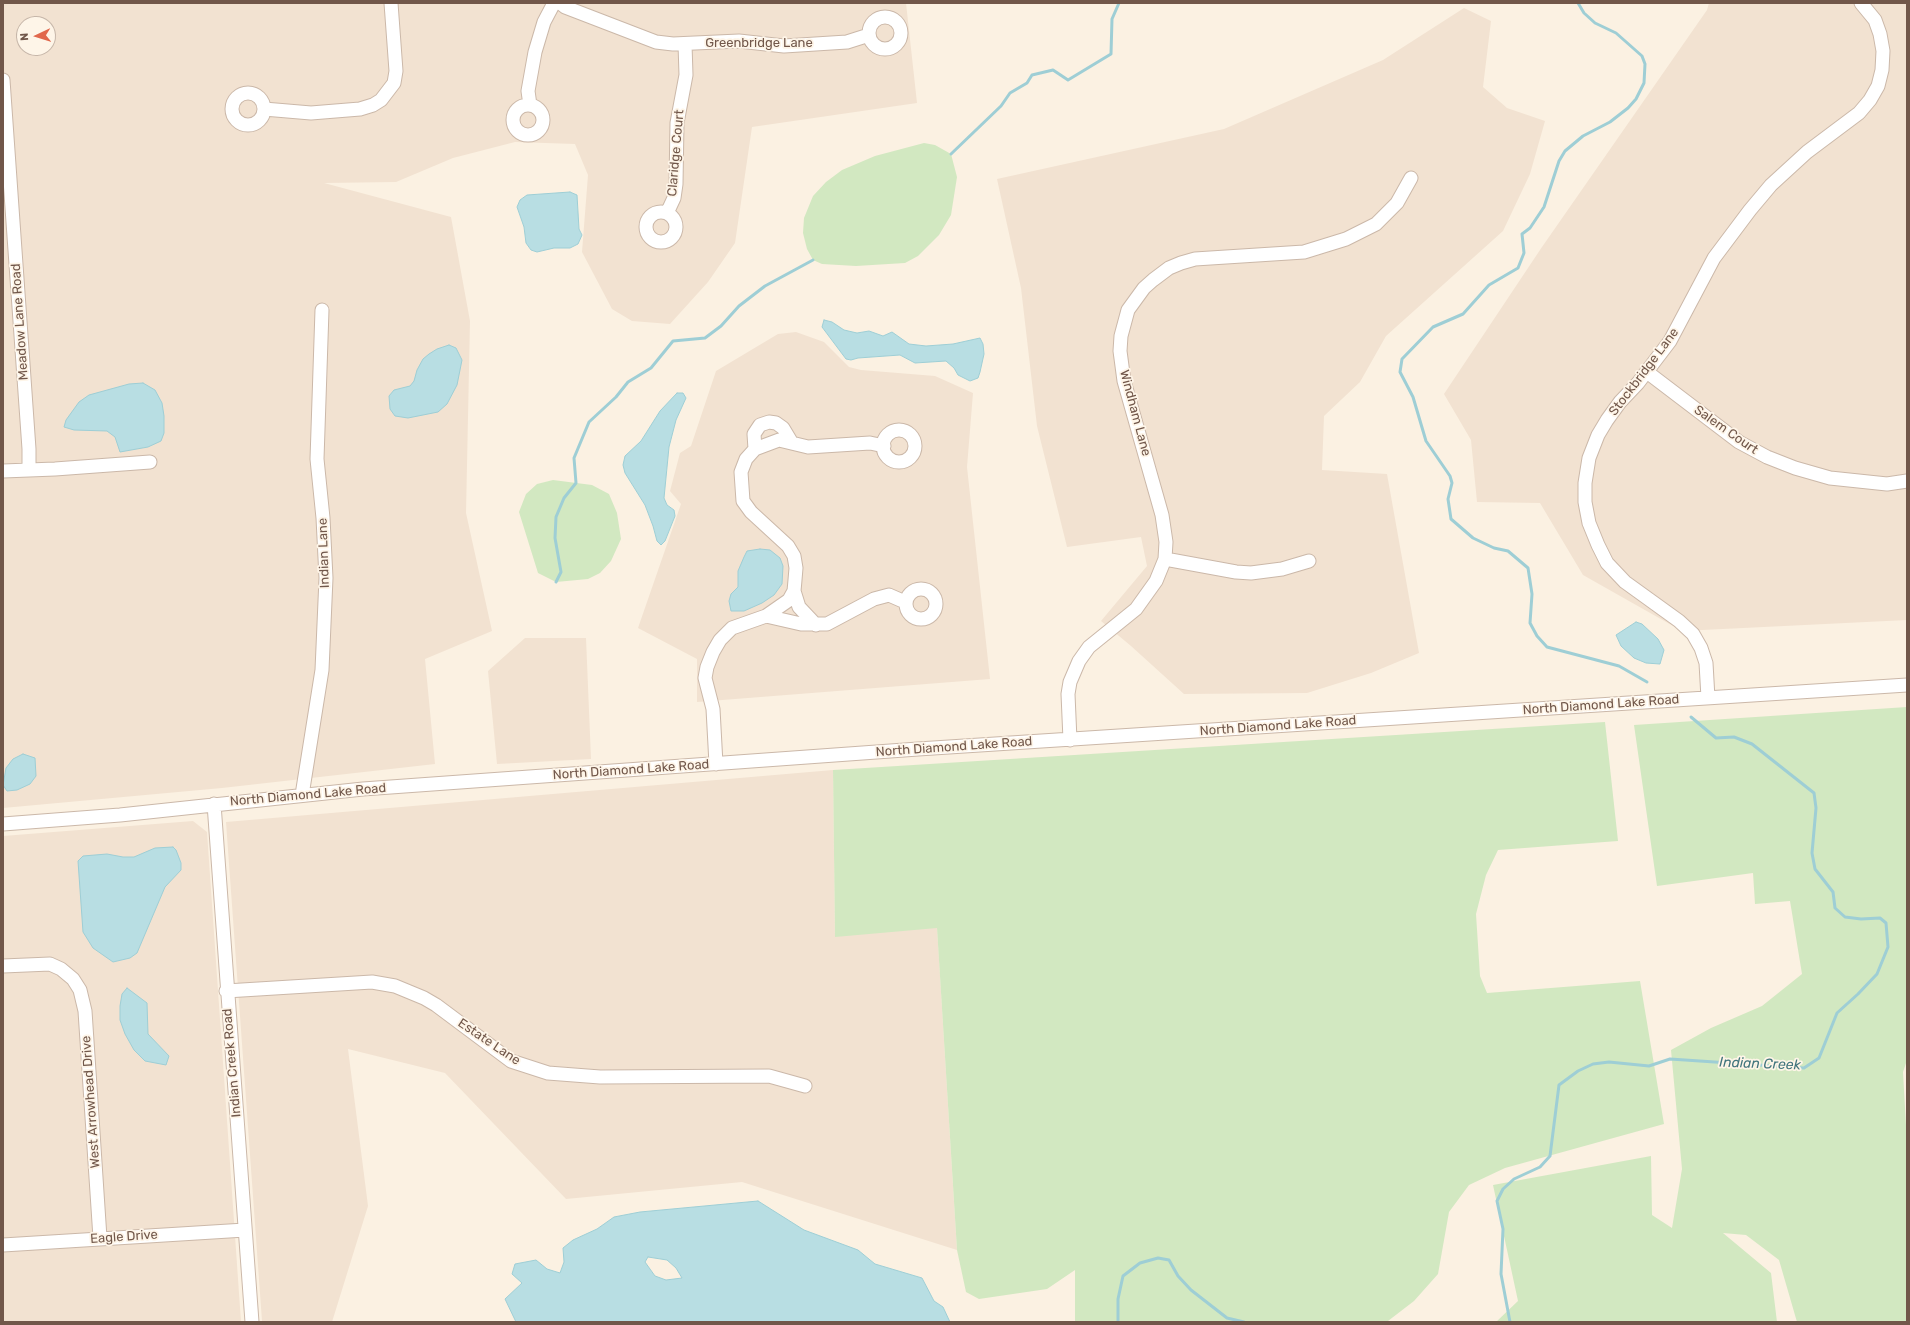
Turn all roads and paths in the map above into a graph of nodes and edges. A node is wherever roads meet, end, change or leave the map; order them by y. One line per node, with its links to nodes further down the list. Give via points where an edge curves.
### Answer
1 (391, 3): 9 (street, via 396,71 394,83 381,100 373,106 360,109 311,113)
2 (554, 3): 8 (street, via 544,22 535,52 528,91)
3 (560, 3): 6 (street, Greenbridge Lane, via 656,42)
4 (1861, 3): 13 (street, Stockbridge Lane, via 1875,20 1883,51 1878,86 1870,100 1859,113 1807,152 1771,185 1750,210 1714,258 1680,324)
5 (869, 35): 6 (street, Greenbridge Lane, via 847,42 784,46 739,41)
6 (685, 44): 11 (street, Claridge Court, via 686,75 677,123 676,184 674,198)
7 (3, 80): 18 (street, Meadow Lane Road, via 29,449)
8 (530, 105)
9 (264, 109)
10 (1411, 178): 21 (street, Windham Lane, via 1397,203 1376,224 1346,239 1300,253 1195,259 1181,263 1153,280 1128,310 1120,351 1124,381 1162,515 1166,542)
11 (667, 213)
12 (322, 310): 31 (street, Indian Lane, via 317,459 325,574 322,670)
13 (1647, 372): 20 (street, Salem Court, via 1739,442 1767,457 1830,478 1887,484); 28 (street, Stockbridge Lane, via 1620,402 1598,435 1589,458 1585,502 1589,523 1607,562 1624,582 1693,634 1706,663)
14 (792, 443): 15 (street, via 808,447 870,443); 16 (street, via 780,440); 16 (street, via 783,428 769,422 760,424 754,434)
15 (884, 446)
16 (755, 449): 23 (street, via 746,459 741,472 743,501 751,512 788,546 794,556)
17 (150, 462): 18 (street)
18 (28, 469): 19 (street)
19 (3, 471)
20 (1907, 482)
21 (1165, 559): 22 (street, via 1251,573 1282,569); 29 (street, Windham Lane, via 1156,581 1136,609 1089,647 1079,661 1068,694)
22 (1309, 561)
23 (794, 591): 25 (street, via 789,600); 26 (street, via 799,607)
24 (906, 602): 26 (street, via 889,595 874,599 827,624)
25 (766, 616): 26 (street); 30 (street, via 732,628 720,640 707,667 706,678 714,709)
26 (816, 625)
27 (1907, 685): 28 (street, North Diamond Lake Road)
28 (1708, 698): 29 (street, North Diamond Lake Road)
29 (1070, 740): 30 (street, North Diamond Lake Road)
30 (716, 764): 31 (street, North Diamond Lake Road)
31 (302, 795): 32 (street, North Diamond Lake Road)
32 (214, 804): 33 (street, North Diamond Lake Road); 35 (street, Indian Creek Road)
33 (3, 824)
34 (3, 966): 38 (street, West Arrowhead Drive, via 43,963 61,969 77,984 85,1011)
35 (226, 991): 36 (street, Estate Lane, via 372,982 395,986 424,998 511,1061 548,1073 600,1077 769,1076); 37 (street, Indian Creek Road)
36 (805, 1086)
37 (245, 1230): 38 (street, Eagle Drive); 40 (street, Indian Creek Road)
38 (100, 1238): 39 (street, Eagle Drive)
39 (3, 1245)
40 (252, 1322)

